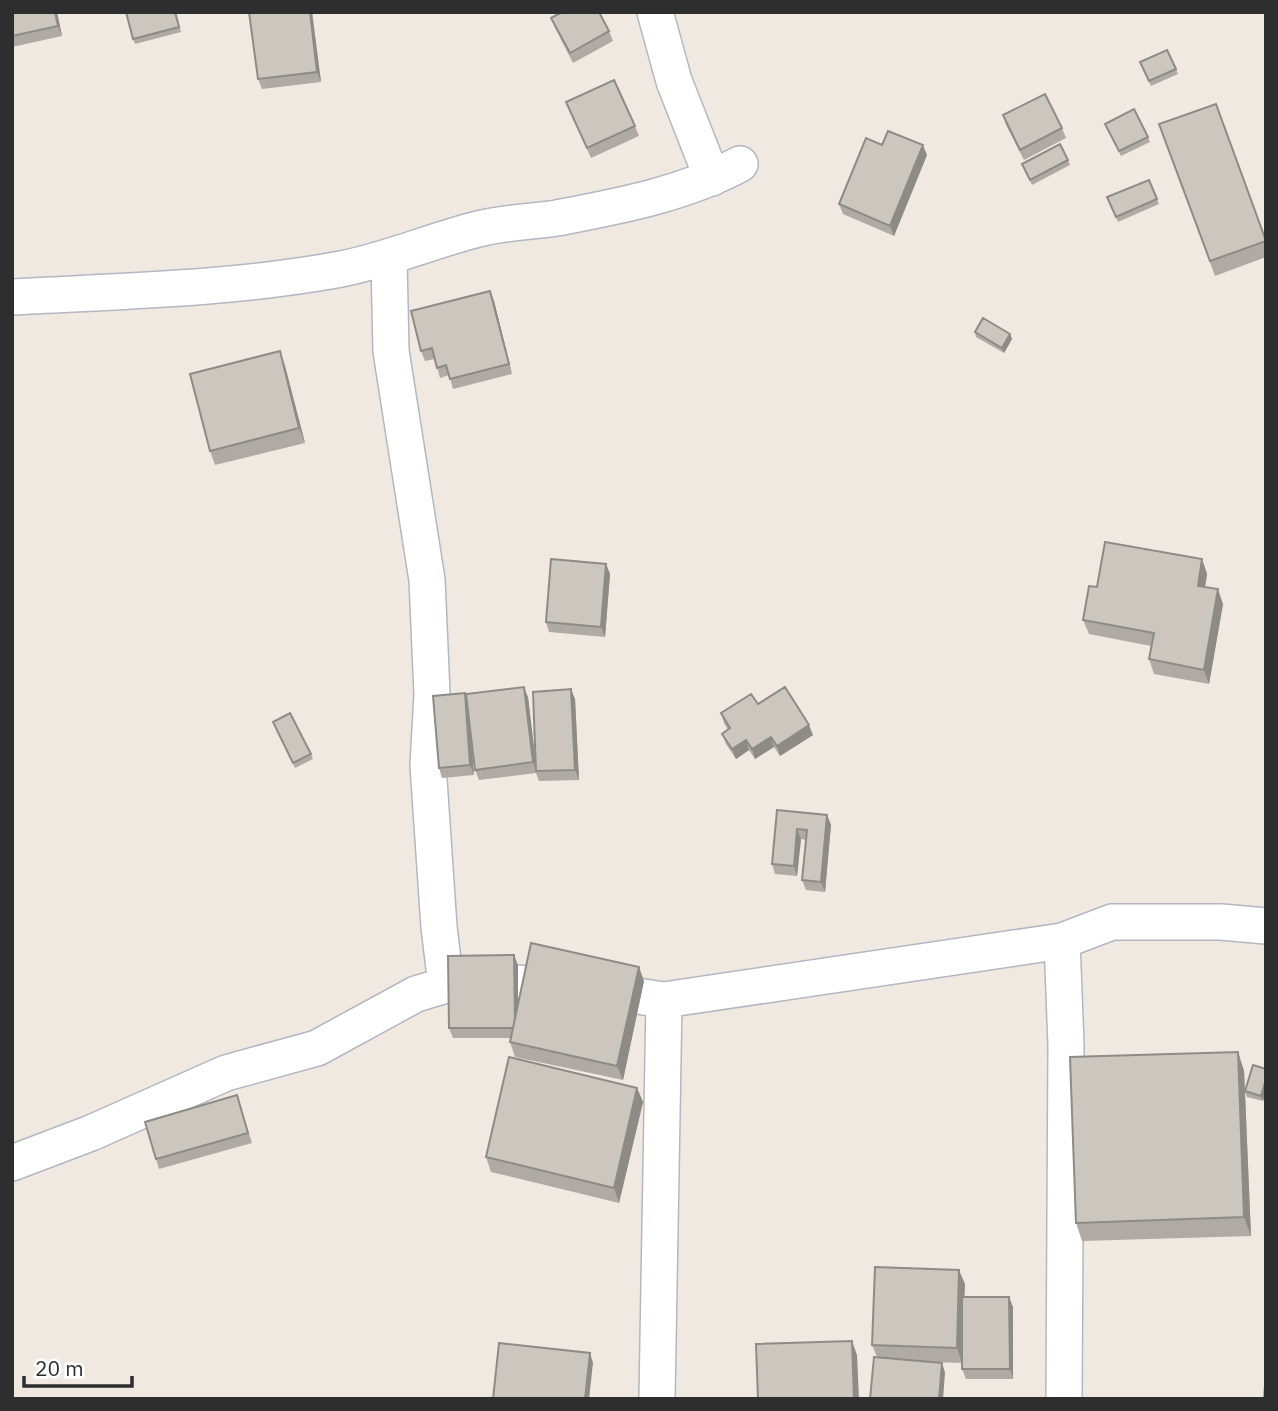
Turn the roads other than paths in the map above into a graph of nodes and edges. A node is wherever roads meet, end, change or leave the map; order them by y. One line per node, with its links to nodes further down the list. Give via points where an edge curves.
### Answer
1 (655, 12): 2 (street, via 674,81 726,171 616,205 479,229)
2 (389, 259): 3 (street, via 261,280); 6 (street, via 391,351 427,580 432,694 428,765)
3 (12, 297)
4 (1266, 926): 5 (street, via 1112,922)
5 (1062, 941): 7 (street); 10 (street)
6 (446, 985): 7 (street, via 478,981 570,986); 8 (street, via 416,994 317,1048 226,1073)
7 (664, 1000): 9 (street)
8 (12, 1163)
9 (657, 1399)
10 (1064, 1399)

